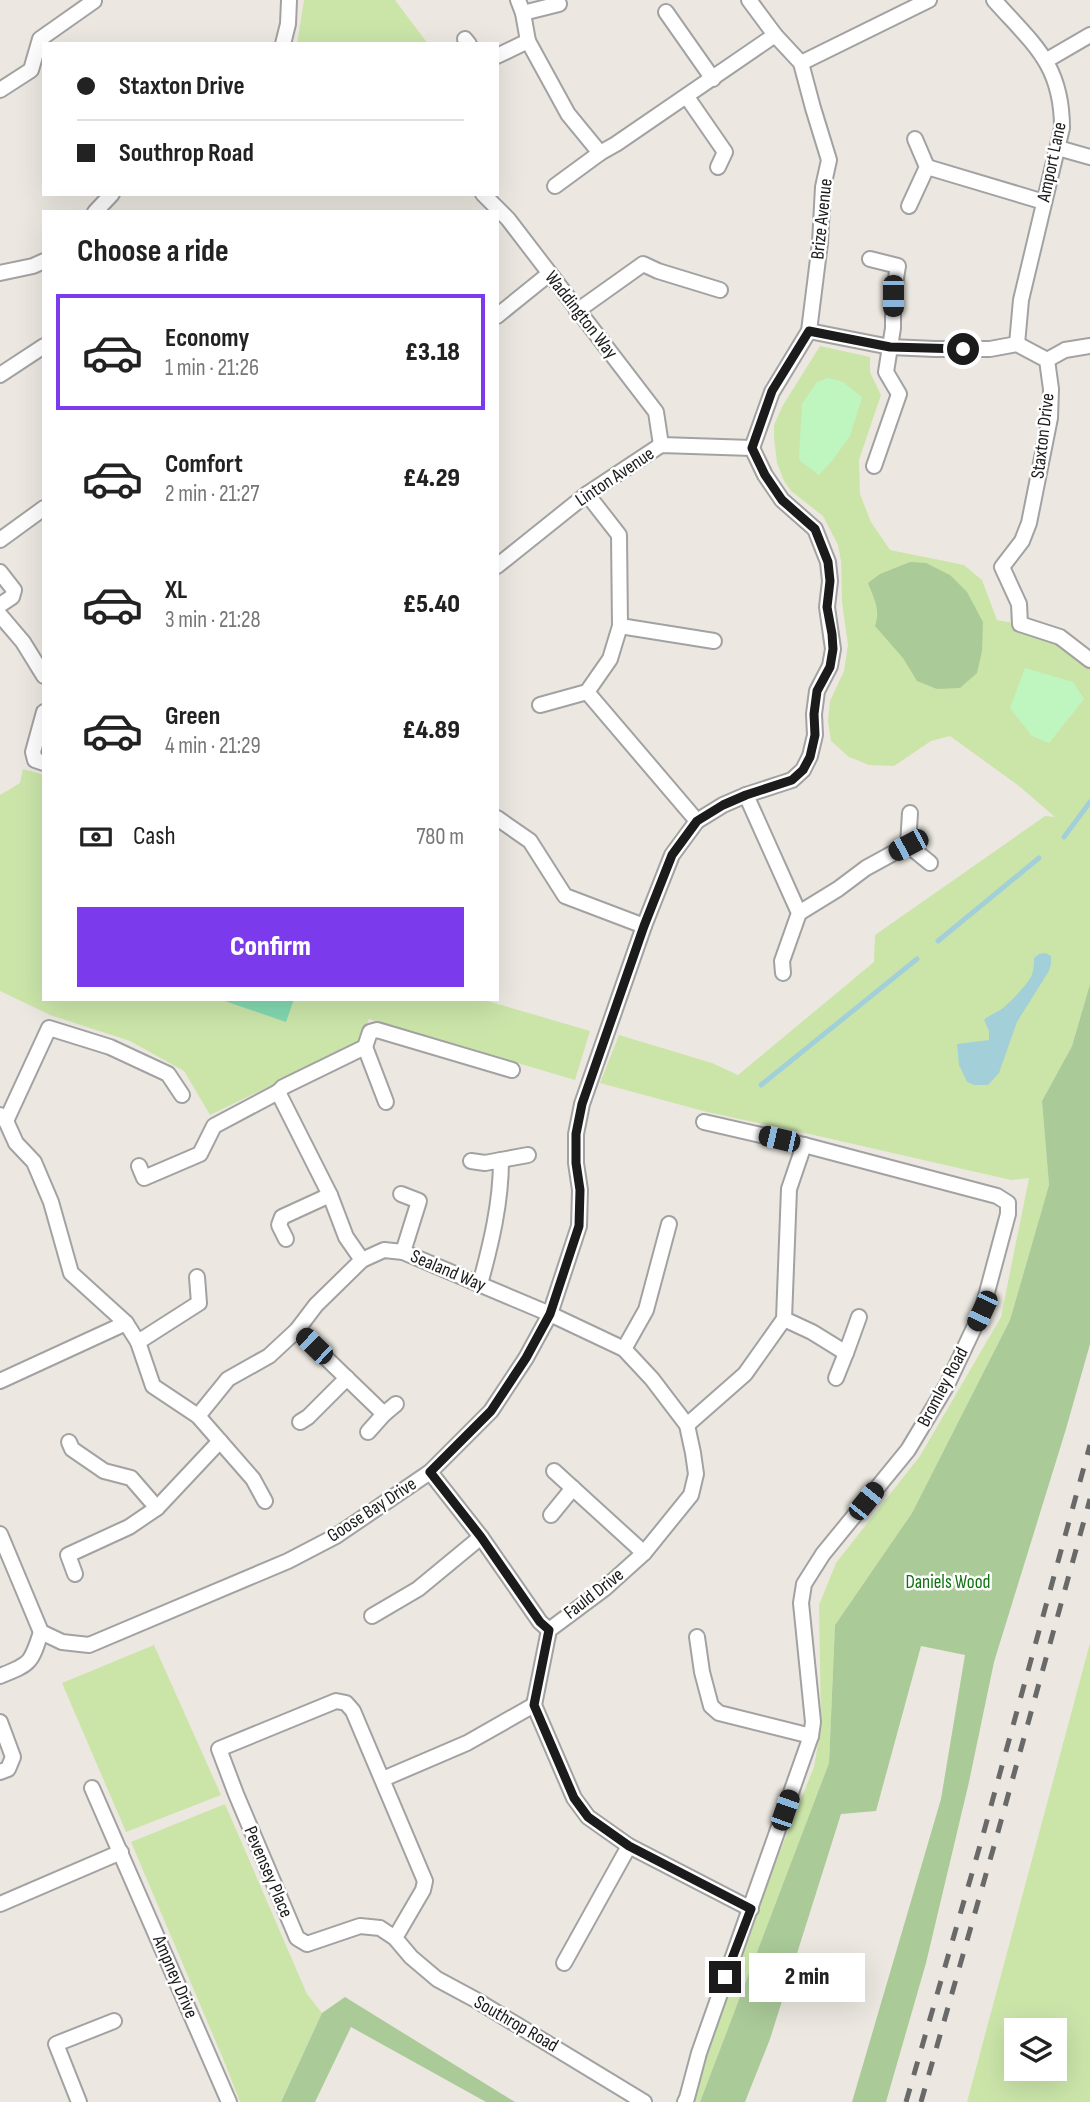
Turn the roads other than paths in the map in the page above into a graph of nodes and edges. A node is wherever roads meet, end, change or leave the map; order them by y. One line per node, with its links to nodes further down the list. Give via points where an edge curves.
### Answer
1 (93, 0): 17 (street, via 40,39 32,70)
2 (289, 0): 12 (street)
3 (749, 0): 9 (street, Brize Avenue)
4 (927, 0): 15 (street)
5 (994, 0): 14 (street, Amport Lane)
6 (559, 4): 7 (street)
7 (520, 6): 11 (street)
8 (666, 12): 16 (street)
9 (775, 35): 15 (street, Brize Avenue); 16 (street)
10 (1090, 35): 14 (street)
11 (528, 41): 13 (street); 21 (street, via 568,114)
12 (284, 42)
13 (499, 55)
14 (1047, 60): 20 (street, Amport Lane, via 1062,104)
15 (801, 63): 40 (street, Brize Avenue, via 829,160 822,187)
16 (713, 79): 18 (street)
17 (0, 90)
18 (687, 97): 21 (street); 23 (street, via 725,152)
19 (915, 139): 24 (street)
20 (1058, 148): 22 (street); 28 (street, Amport Lane)
21 (600, 153): 25 (street)
22 (1090, 157)
23 (718, 167)
24 (927, 167): 28 (street); 29 (street)
25 (555, 186)
26 (110, 196): 30 (street)
27 (485, 196): 32 (street, Waddington Way)
28 (1044, 202): 41 (street, Amport Lane, via 1021,300)
29 (909, 206)
30 (96, 210)
31 (499, 210): 36 (street, Waddington Way)
32 (499, 210)
33 (870, 259): 44 (street, via 898,266)
34 (42, 262): 35 (street)
35 (0, 273)
36 (549, 274): 38 (street, Waddington Way); 39 (street)
37 (720, 290): 38 (street, via 643,264)
38 (578, 311): 47 (street, Waddington Way, via 656,412)
39 (499, 314)
40 (809, 331): 44 (street); 48 (street, Brize Avenue, via 772,391)
41 (1017, 344): 44 (street, via 990,349); 45 (street)
42 (1090, 346): 45 (street, via 1065,350)
43 (42, 347): 46 (street)
44 (890, 347): 49 (street, via 886,372 899,394)
45 (1047, 360): 59 (street, Staxton Drive, via 1050,418 1042,461 1026,532 1002,567 1020,604 1020,624 1060,637)
46 (0, 375)
47 (661, 445): 48 (street, Linton Avenue); 50 (street, Linton Avenue)
48 (752, 448): 65 (street, Goose Bay Drive, via 782,500 815,529 828,562 827,607 833,649 830,667 817,691 815,735 803,770 792,780)
49 (874, 466)
50 (587, 494): 53 (street, Linton Avenue); 57 (street, via 619,535)
51 (42, 509): 52 (street)
52 (0, 540)
53 (499, 564)
54 (0, 572): 55 (street, via 14,590)
55 (0, 605)
56 (0, 615): 60 (street)
57 (620, 626): 58 (street); 61 (street, via 610,659)
58 (714, 640)
59 (1090, 660)
60 (42, 673)
61 (587, 692): 62 (street); 68 (street)
62 (540, 705)
63 (42, 719): 64 (street, via 33,752 35,760)
64 (42, 762)
65 (746, 795): 68 (street, Goose Bay Drive); 71 (street)
66 (909, 813): 69 (street)
67 (499, 819): 72 (street, via 530,841 565,896)
68 (697, 821): 72 (street, Goose Bay Drive, via 672,855)
69 (908, 845): 70 (street); 71 (street)
70 (930, 863)
71 (799, 913): 73 (street, via 782,961)
72 (644, 926): 94 (street, Goose Bay Drive, via 582,1104 576,1134 579,1226)
73 (783, 973)
74 (365, 1047): 75 (street, via 370,1032 377,1030); 76 (street); 78 (street)
75 (512, 1070)
76 (278, 1092): 85 (street, via 214,1126 200,1154 144,1178); 87 (street)
77 (182, 1095): 79 (street, via 168,1074 110,1047 49,1028)
78 (386, 1102)
79 (3, 1118): 97 (street, via 16,1143 34,1162 71,1273)
80 (704, 1122): 81 (street, Bromley Road)
81 (804, 1145): 96 (street, via 789,1189); 130 (street, Bromley Road, via 998,1196 1008,1203 982,1311 947,1385 908,1450 804,1584 801,1602)
82 (528, 1155): 83 (street)
83 (501, 1160): 84 (street); 93 (street, via 494,1232)
84 (471, 1161)
85 (139, 1166)
86 (401, 1194): 90 (street, via 419,1201)
87 (330, 1195): 89 (street, via 282,1217 279,1225); 91 (street, via 346,1237)
88 (669, 1224): 100 (street, via 646,1310)
89 (286, 1240)
90 (403, 1252): 91 (street, Sealand Way, via 384,1250); 93 (street, Sealand Way)
91 (362, 1260): 98 (street, Sealand Way, via 316,1305)
92 (197, 1277): 99 (street, via 199,1303)
93 (480, 1284): 94 (street, Sealand Way)
94 (550, 1314): 100 (street, Fauld Drive); 114 (street, Goose Bay Drive, via 491,1411)
95 (859, 1317): 101 (street)
96 (784, 1320): 101 (street); 109 (street, via 745,1374)
97 (126, 1323): 99 (street); 104 (street)
98 (298, 1330): 102 (street); 107 (street, Sealand Way, via 269,1356 228,1379)
99 (138, 1342): 107 (street, via 153,1386)
100 (624, 1349): 109 (street, Fauld Drive)
101 (846, 1353): 103 (street)
102 (347, 1378): 106 (street); 108 (street)
103 (836, 1378)
104 (0, 1381)
105 (396, 1404): 106 (street)
106 (384, 1414): 110 (street)
107 (198, 1416): 111 (street)
108 (300, 1422)
109 (687, 1425): 121 (street, Fauld Drive, via 696,1474 691,1495)
110 (368, 1432)
111 (220, 1441): 116 (street, via 253,1479); 117 (street)
112 (69, 1442): 117 (street, via 104,1471 131,1478)
113 (554, 1471): 115 (street)
114 (430, 1472): 120 (street); 125 (street, Goose Bay Drive, via 336,1536 288,1561 89,1645 62,1642)
115 (573, 1488): 118 (street); 121 (street)
116 (265, 1501)
117 (157, 1508): 122 (street, via 129,1527 68,1555)
118 (551, 1515)
119 (0, 1534): 125 (street)
120 (481, 1537): 123 (street, via 418,1589); 124 (street)
121 (644, 1553): 124 (street, Fauld Drive)
122 (75, 1574)
123 (372, 1616)
124 (549, 1630): 128 (street, Fauld Drive)
125 (41, 1632): 127 (street, via 27,1665)
126 (697, 1637): 130 (street, via 711,1706 719,1713)
127 (0, 1676)
128 (534, 1705): 132 (street, via 467,1743); 134 (street, via 574,1798 588,1817)
129 (0, 1722): 131 (street, via 13,1756 8,1769)
130 (811, 1736): 137 (street)
131 (0, 1772)
132 (383, 1779): 138 (street, Pevensey Place, via 425,1881); 138 (street, Pevensey Place, via 353,1711 336,1701 219,1749 296,1938 307,1944 360,1926 380,1928)
133 (92, 1788): 135 (street, Ampney Drive)
134 (629, 1846): 137 (street); 139 (street)
135 (121, 1852): 136 (street); 142 (street, Ampney Drive)
136 (0, 1904)
137 (751, 1909): 144 (street)
138 (395, 1938): 143 (street, Southrop Road, via 438,1979)
139 (565, 1963)
140 (114, 2021): 141 (street, via 56,2044)
141 (79, 2102)
142 (229, 2102)
143 (644, 2102)
144 (685, 2102)

